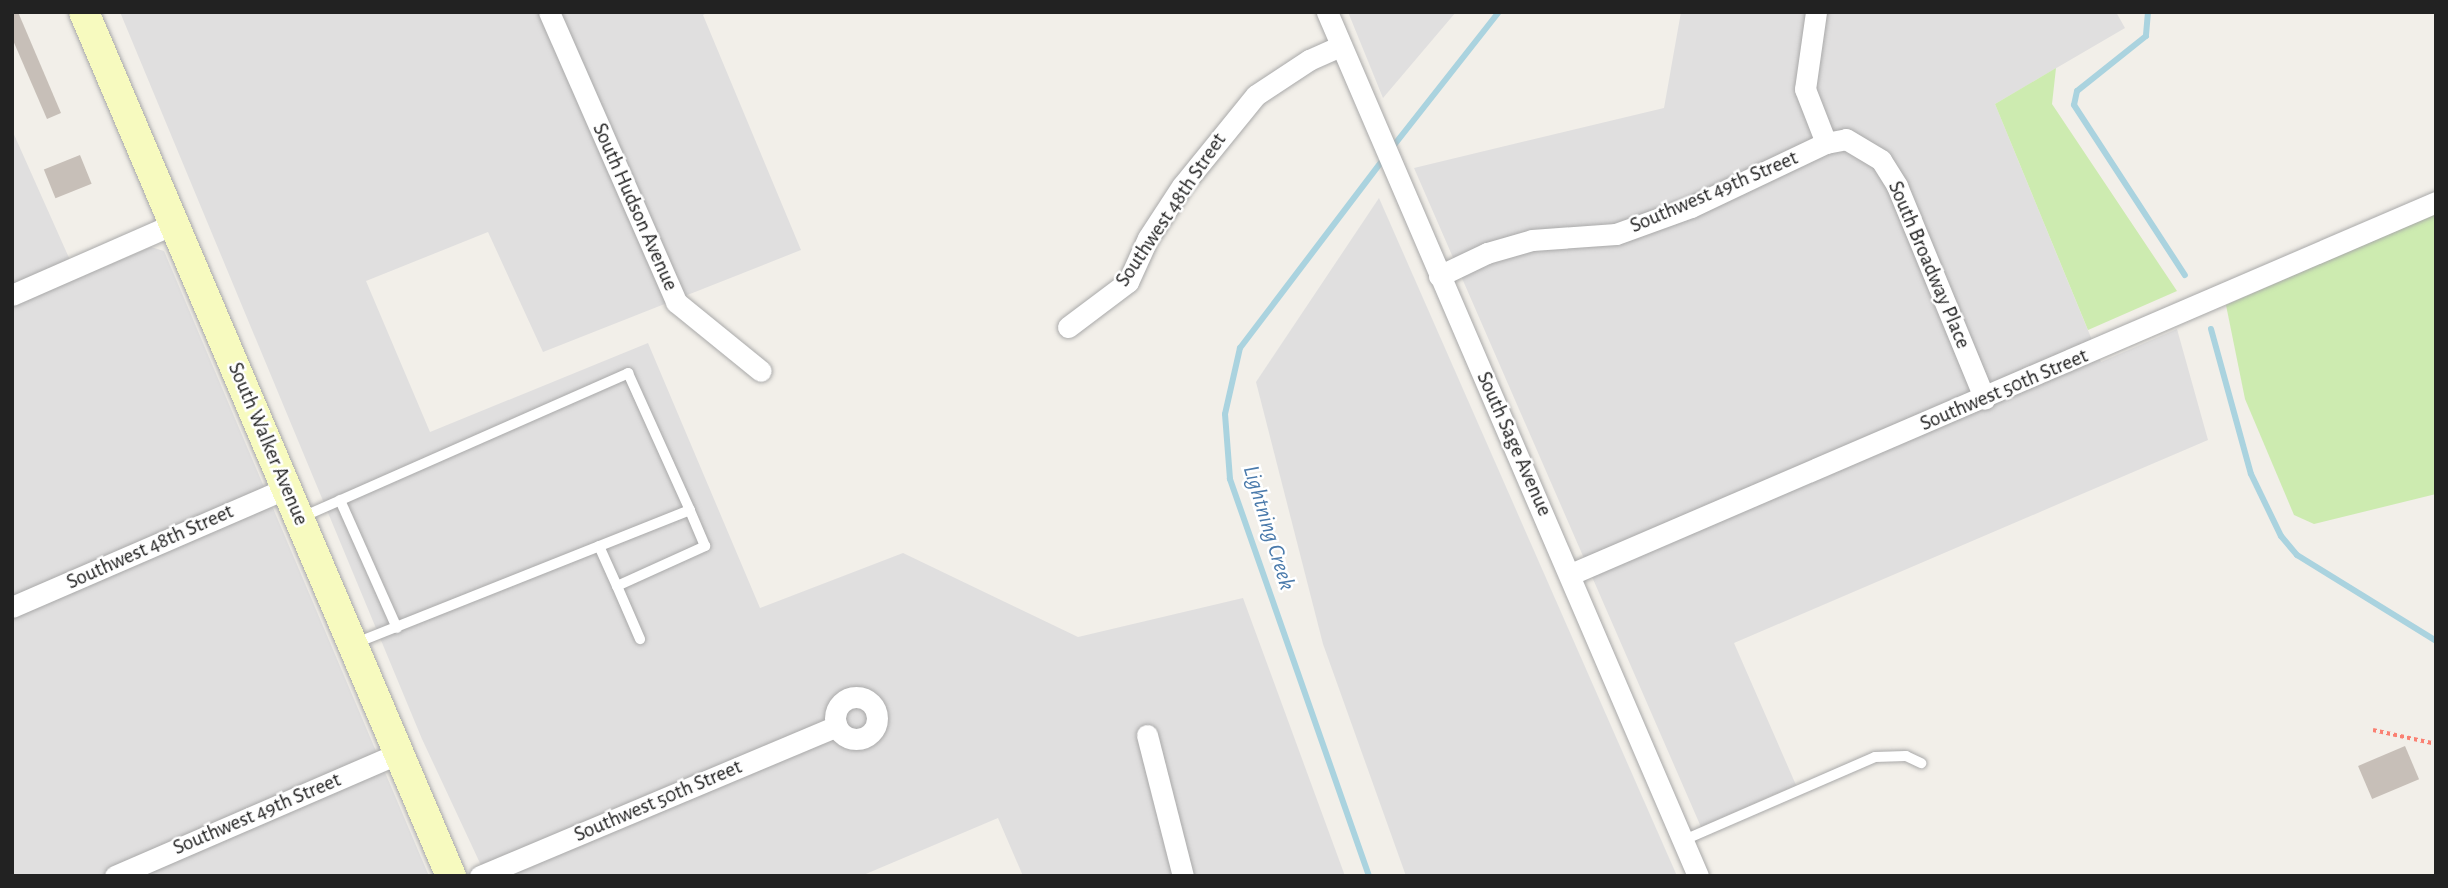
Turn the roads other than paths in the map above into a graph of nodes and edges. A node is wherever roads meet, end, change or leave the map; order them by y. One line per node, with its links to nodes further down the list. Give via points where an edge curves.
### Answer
1 (84, 12): 8 (main road, South Walker Avenue)
2 (549, 12): 12 (street, South Hudson Avenue, via 676,302)
3 (1327, 12): 5 (street, South Sage Avenue)
4 (1816, 12): 6 (street, via 1805,89)
5 (1341, 46): 9 (street, South Sage Avenue); 11 (street, Southwest 48th Street, via 1269,84 1250,101 1182,186 1148,239 1128,282)
6 (1826, 143): 9 (street, Southwest 49th Street, via 1646,224 1616,234 1532,240 1487,253); 13 (street, South Broadway Place, via 1846,139 1881,160 1897,186)
7 (2436, 202): 13 (street, Southwest 50th Street)
8 (174, 224): 10 (street); 14 (main road, South Walker Avenue)
9 (1439, 276): 19 (street, South Sage Avenue)
10 (12, 295)
11 (1068, 327)
12 (761, 371)
13 (1985, 399): 19 (street, Southwest 50th Street)
14 (288, 488): 17 (main road, South Walker Avenue); 21 (street, Southwest 48th Street)
15 (340, 500): 16 (lane, via 628,373); 17 (lane); 22 (lane)
16 (690, 510): 18 (lane); 20 (lane, via 705,546)
17 (300, 517): 24 (main road, South Walker Avenue)
18 (599, 546): 20 (lane); 22 (lane)
19 (1571, 574): 29 (street, South Sage Avenue)
20 (617, 586): 23 (lane)
21 (12, 607)
22 (397, 628): 24 (lane)
23 (640, 639)
24 (353, 643): 27 (main road, South Walker Avenue)
25 (837, 726): 32 (street, Southwest 50th Street)
26 (1147, 735): 33 (street)
27 (400, 753): 30 (street, Southwest 49th Street); 31 (main road, South Walker Avenue)
28 (1921, 763): 29 (lane, via 1906,757 1875,757)
29 (1684, 840): 34 (street, South Sage Avenue)
30 (115, 876)
31 (451, 876)
32 (480, 876)
33 (1182, 876)
34 (1699, 876)

